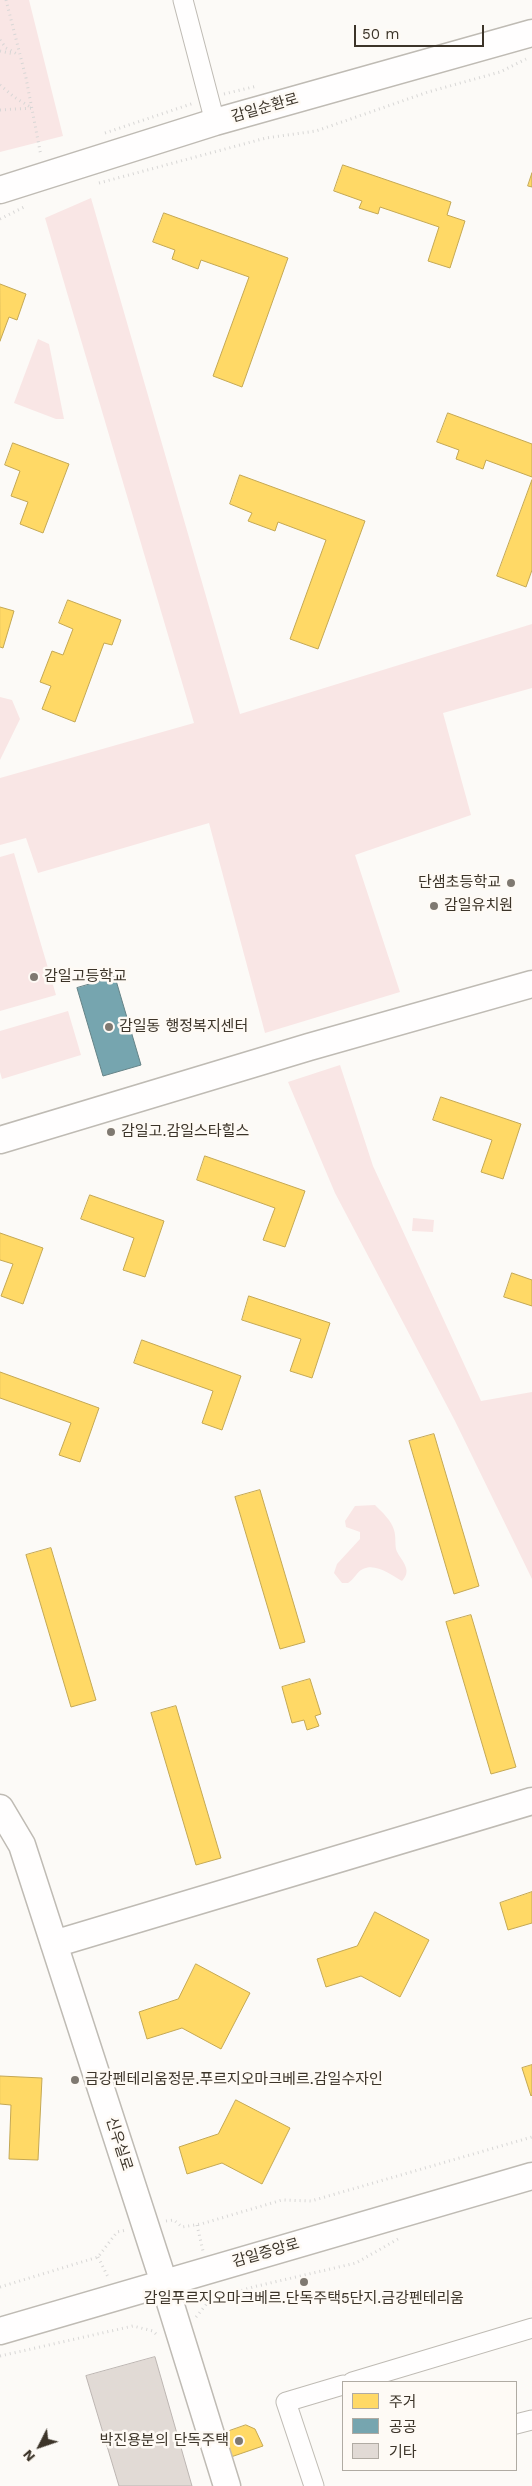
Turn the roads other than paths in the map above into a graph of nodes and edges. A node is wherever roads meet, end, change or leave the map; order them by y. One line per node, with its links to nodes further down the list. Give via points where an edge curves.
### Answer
1 (183, 0): 3 (street)
2 (532, 32): 3 (street, 감일순환로)
3 (215, 122): 4 (street, 감일순환로)
4 (0, 190)
5 (532, 984): 6 (street)
6 (0, 1140)
7 (532, 1801): 9 (street)
8 (0, 1808): 9 (street, 신우실로, via 22,1845)
9 (54, 1944): 11 (street, 신우실로)
10 (532, 2176): 11 (street, 감일중앙로)
11 (164, 2283): 13 (street, 감일중앙로); 19 (street, 신우실로)
12 (532, 2328): 14 (street)
13 (0, 2331)
14 (382, 2378): 15 (street)
15 (360, 2381)
16 (342, 2385): 20 (street, via 286,2402)
17 (532, 2420): 18 (street)
18 (517, 2424)
19 (227, 2486)
20 (314, 2486)

